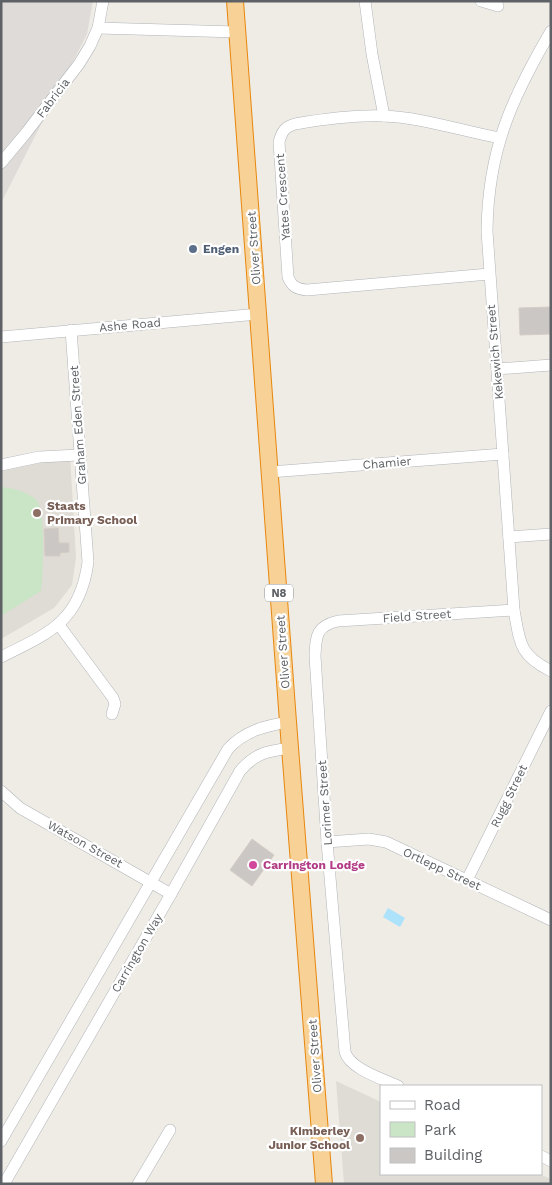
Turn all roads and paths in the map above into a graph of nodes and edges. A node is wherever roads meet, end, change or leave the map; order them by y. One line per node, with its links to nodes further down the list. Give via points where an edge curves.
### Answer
1 (103, 1): 6 (street, Fabricia)
2 (235, 1): 8 (highway, Oliver Street / N8)
3 (365, 1): 9 (street)
4 (481, 1): 5 (street)
5 (498, 6)
6 (98, 28): 8 (street); 11 (street, Fabricia, via 79,64)
7 (551, 31): 10 (street, Kekewich Street, via 520,86)
8 (237, 32): 13 (highway, Oliver Street / N8)
9 (384, 116): 10 (street, Yates Crescent); 12 (street, Yates Crescent, via 304,122 282,132 279,142 291,285 307,290)
10 (500, 138): 12 (street, Kekewich Street, via 489,194)
11 (1, 162)
12 (488, 274): 17 (street, Kekewich Street)
13 (259, 314): 14 (street, Ashe Road); 21 (highway, Oliver Street / N8)
14 (72, 330): 15 (street, Ashe Road); 19 (street, Graham Eden Street)
15 (1, 336)
16 (551, 364): 17 (street)
17 (497, 369): 18 (street, Kekewich Street)
18 (503, 454): 21 (street, Chamier); 23 (street, Kekewich Street)
19 (79, 455): 20 (street, via 39,457); 25 (street, Graham Eden Street, via 88,562 86,579 79,597)
20 (1, 465)
21 (270, 472): 31 (highway, Oliver Street / N8)
22 (551, 534): 23 (street)
23 (509, 537): 24 (street, Kekewich Street)
24 (514, 610): 26 (street, Field Street, via 338,621); 28 (street, Kekewich Street, via 523,650 531,660)
25 (59, 625): 27 (street, Graham Eden Street); 30 (street, via 113,698)
26 (322, 628): 34 (street, Lorimer Street, via 317,634 315,656)
27 (1, 657)
28 (551, 670)
29 (551, 711): 35 (street, Rugg Street)
30 (112, 714)
31 (288, 722): 32 (highway, Oliver Street / N8); 36 (street, Carrington Way, via 248,732 234,742)
32 (290, 748): 37 (street, Carrington Way, via 261,754 249,760 240,771); 44 (highway, Oliver Street / N8)
33 (3, 797): 36 (street, Watson Street)
34 (328, 842): 35 (street, Ortlepp Street, via 369,839 386,842); 39 (street, Lorimer Street, via 346,1057 354,1065)
35 (466, 880): 38 (street, Ortlepp Street)
36 (151, 881): 37 (street, Watson Street); 41 (street, Carrington Way)
37 (171, 894): 42 (street, Carrington Way)
38 (551, 920)
39 (396, 1085)
40 (170, 1130): 43 (street)
41 (1, 1141)
42 (4, 1184)
43 (138, 1184)
44 (324, 1184)

